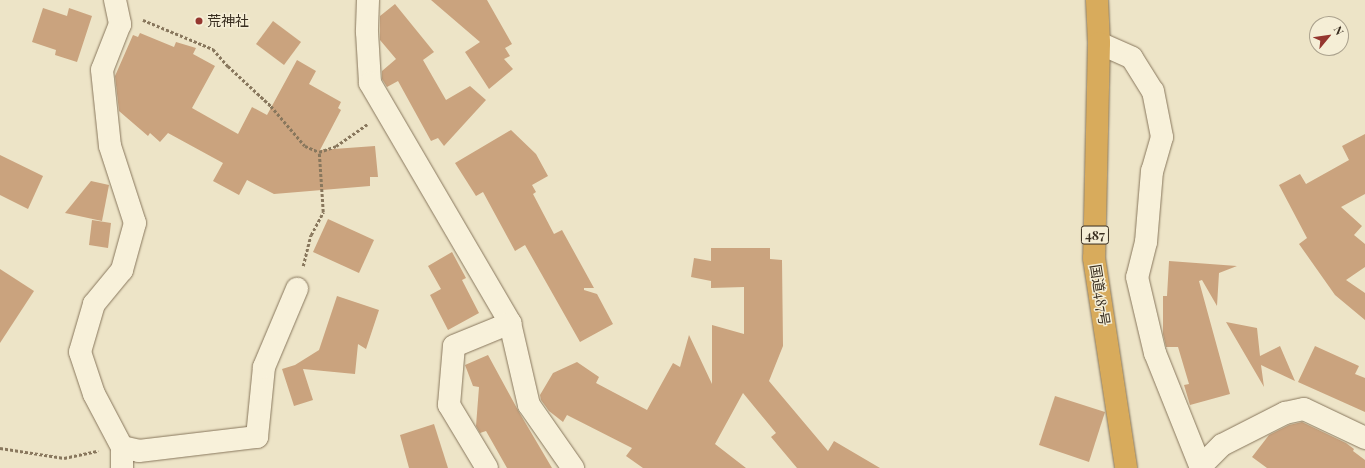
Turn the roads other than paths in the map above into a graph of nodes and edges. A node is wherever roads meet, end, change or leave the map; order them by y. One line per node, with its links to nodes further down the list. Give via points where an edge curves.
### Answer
1 (368, 0): 6 (street, via 370,83)
2 (1097, 0): 4 (highway, 国道487号 / 487)
3 (116, 5): 8 (street, via 120,24 102,70 110,146 135,223 122,270 94,304 80,352 94,394)
4 (1098, 43): 11 (highway, 国道487号 / 487, via 1094,258); 12 (street, via 1132,58 1153,91 1162,137 1152,171 1146,242 1137,277 1155,353)
5 (297, 289): 8 (street, via 264,367 257,437 139,450)
6 (510, 323): 9 (street, via 454,346 449,405); 10 (street, via 529,405)
7 (1365, 438): 12 (street, via 1304,409 1285,414 1222,445)
8 (122, 458)
9 (487, 468)
10 (573, 468)
11 (1126, 468)
12 (1200, 468)

